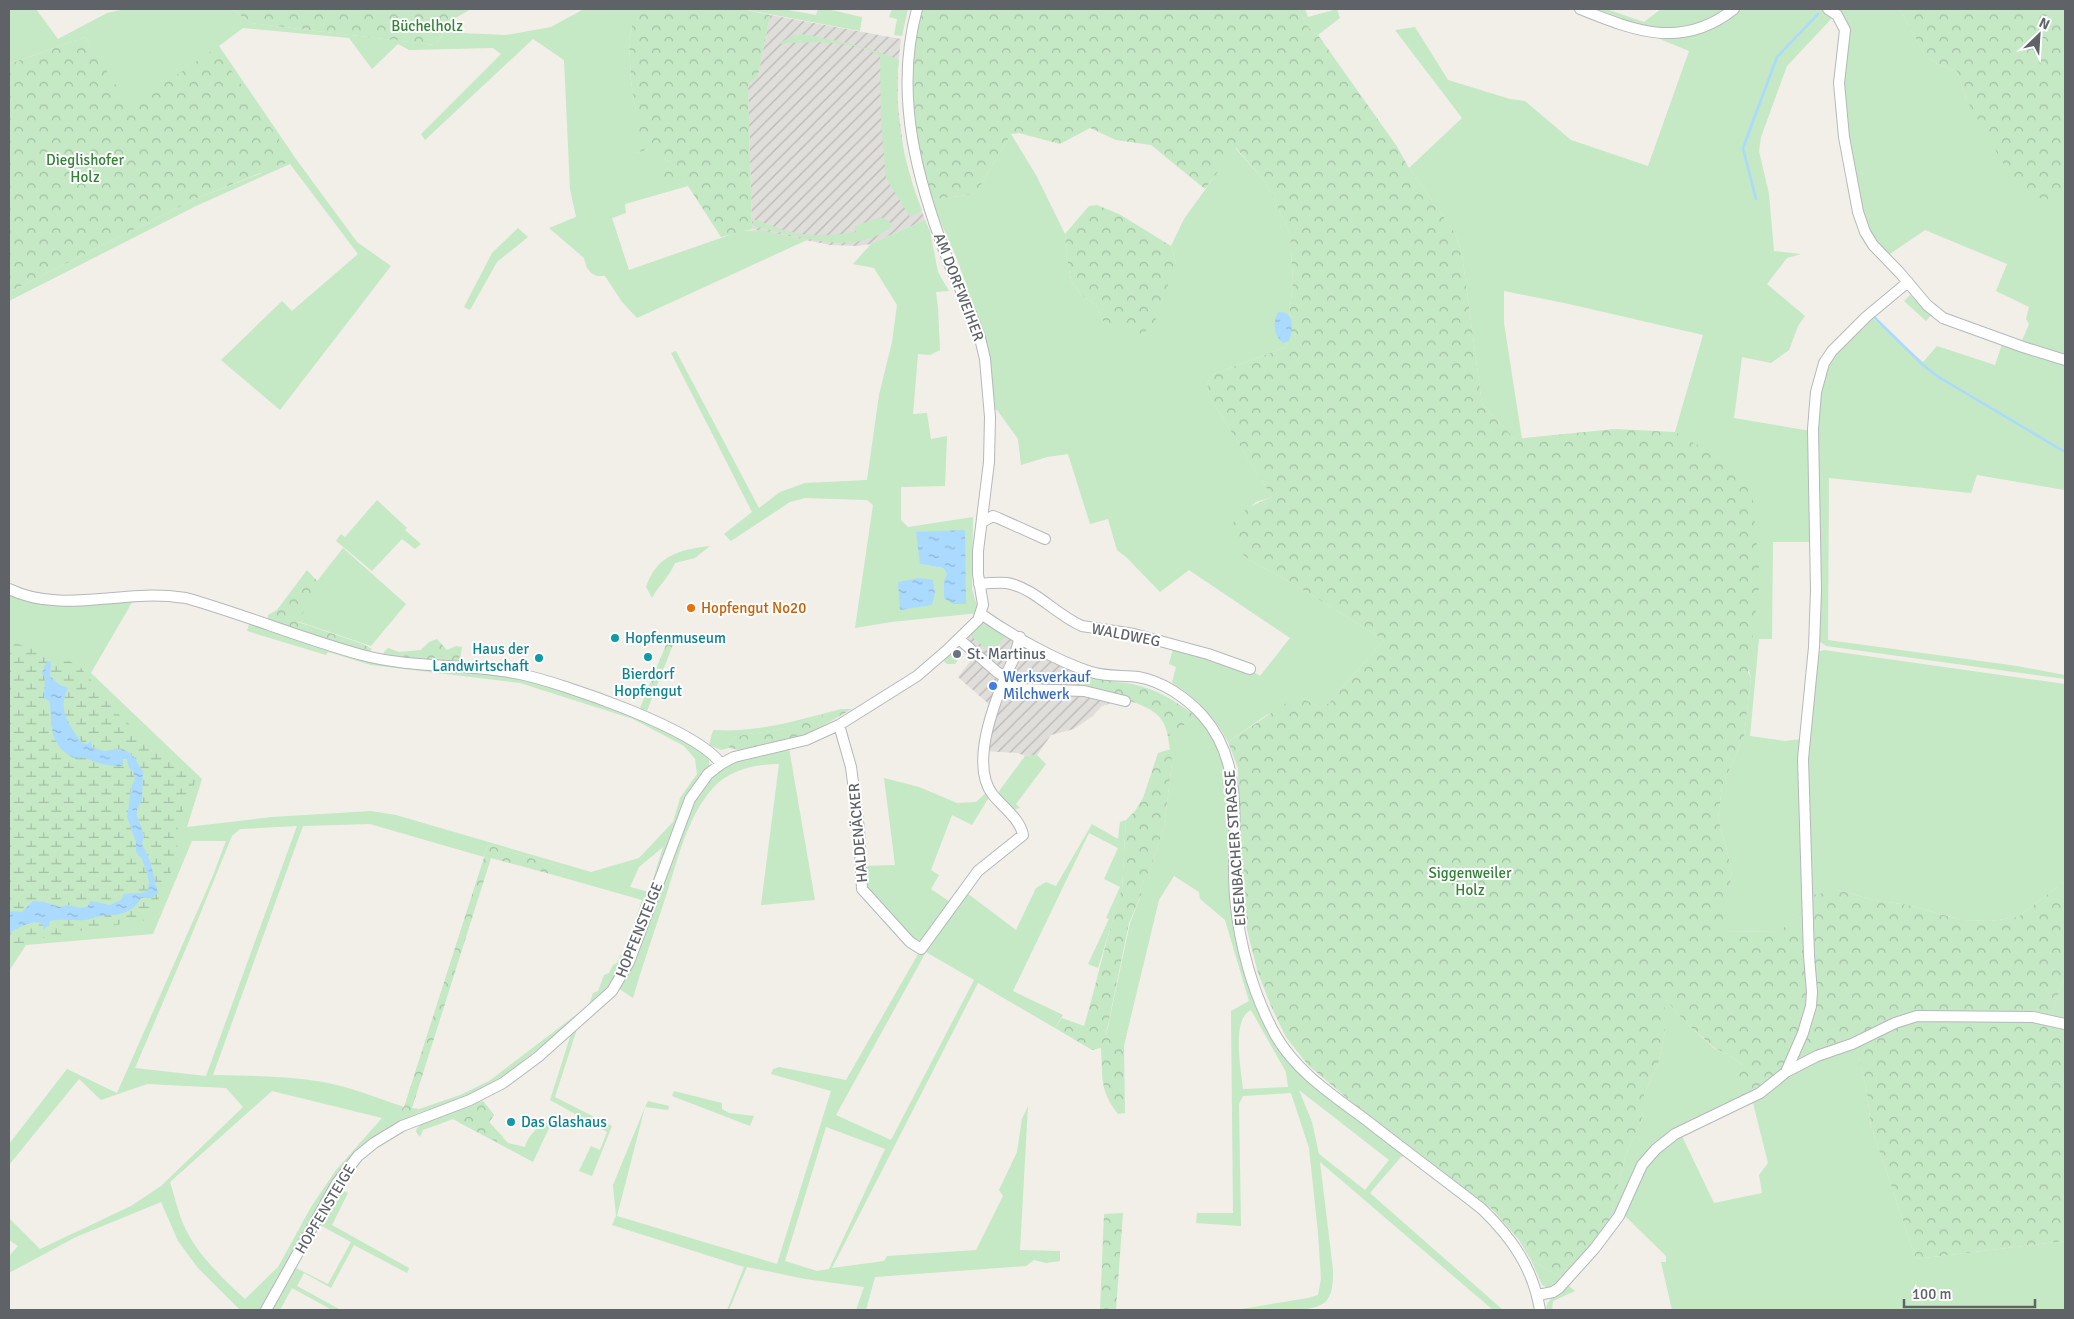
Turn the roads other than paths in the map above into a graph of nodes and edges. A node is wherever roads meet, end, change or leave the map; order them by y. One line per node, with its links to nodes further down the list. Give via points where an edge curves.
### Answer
1 (917, 9): 7 (street, AM DORFWEIHER, via 908,55 913,148 928,203 973,317 985,359 990,442)
2 (1580, 9): 3 (street, via 1630,28 1665,33 1707,26)
3 (1734, 9)
4 (1828, 9): 5 (street, via 1837,15 1845,30 1839,96 1858,212 1873,245)
5 (1908, 282): 6 (street, via 1943,318); 20 (street, via 1832,350 1824,363 1816,392 1813,429 1816,590 1803,759 1812,992 1803,1033)
6 (2065, 360)
7 (982, 522): 8 (street, via 992,516); 9 (street, AM DORFWEIHER, via 977,557)
8 (1045, 539)
9 (979, 584): 11 (street, AM DORFWEIHER, via 983,605); 14 (street, WALDWEG, via 1008,584 1026,591 1082,626 1134,634)
10 (9, 589): 18 (street, via 32,598 60,600 146,596 186,598 376,658 412,665 509,672 534,678 589,695 663,725 706,749)
11 (981, 614): 12 (street, EISENBACHER STRASSE); 13 (street, HOPFENSTEIGE)
12 (1020, 637): 15 (street); 21 (street, EISENBACHER STRASSE, via 1093,673 1137,677 1166,688 1205,718 1225,750 1231,772 1239,924 1253,981 1276,1035 1293,1060 1320,1086 1495,1221 1520,1253)
13 (959, 638): 15 (street); 17 (street, HOPFENSTEIGE, via 917,676)
14 (1250, 669)
15 (1005, 677): 16 (street, via 1014,686 1024,689 1084,691); 17 (street, HALDENÄCKER, via 986,728 985,776 992,794 1011,814 1023,835 978,871 921,949 910,942 862,889 851,767)
16 (1125, 701)
17 (839, 725): 18 (street, HOPFENSTEIGE, via 806,740 734,757)
18 (721, 764): 22 (street, HOPFENSTEIGE, via 708,774 690,799 639,938 612,991 502,1083 470,1100 402,1126 358,1156 333,1190)
19 (2065, 1024): 20 (street, via 2033,1017 1917,1016 1817,1056)
20 (1786, 1072): 21 (street, via 1760,1093 1675,1134 1660,1145 1642,1165 1619,1216 1595,1248 1559,1288)
21 (1538, 1295): 23 (street, EISENBACHER STRASSE)
22 (266, 1310)
23 (1540, 1310)

